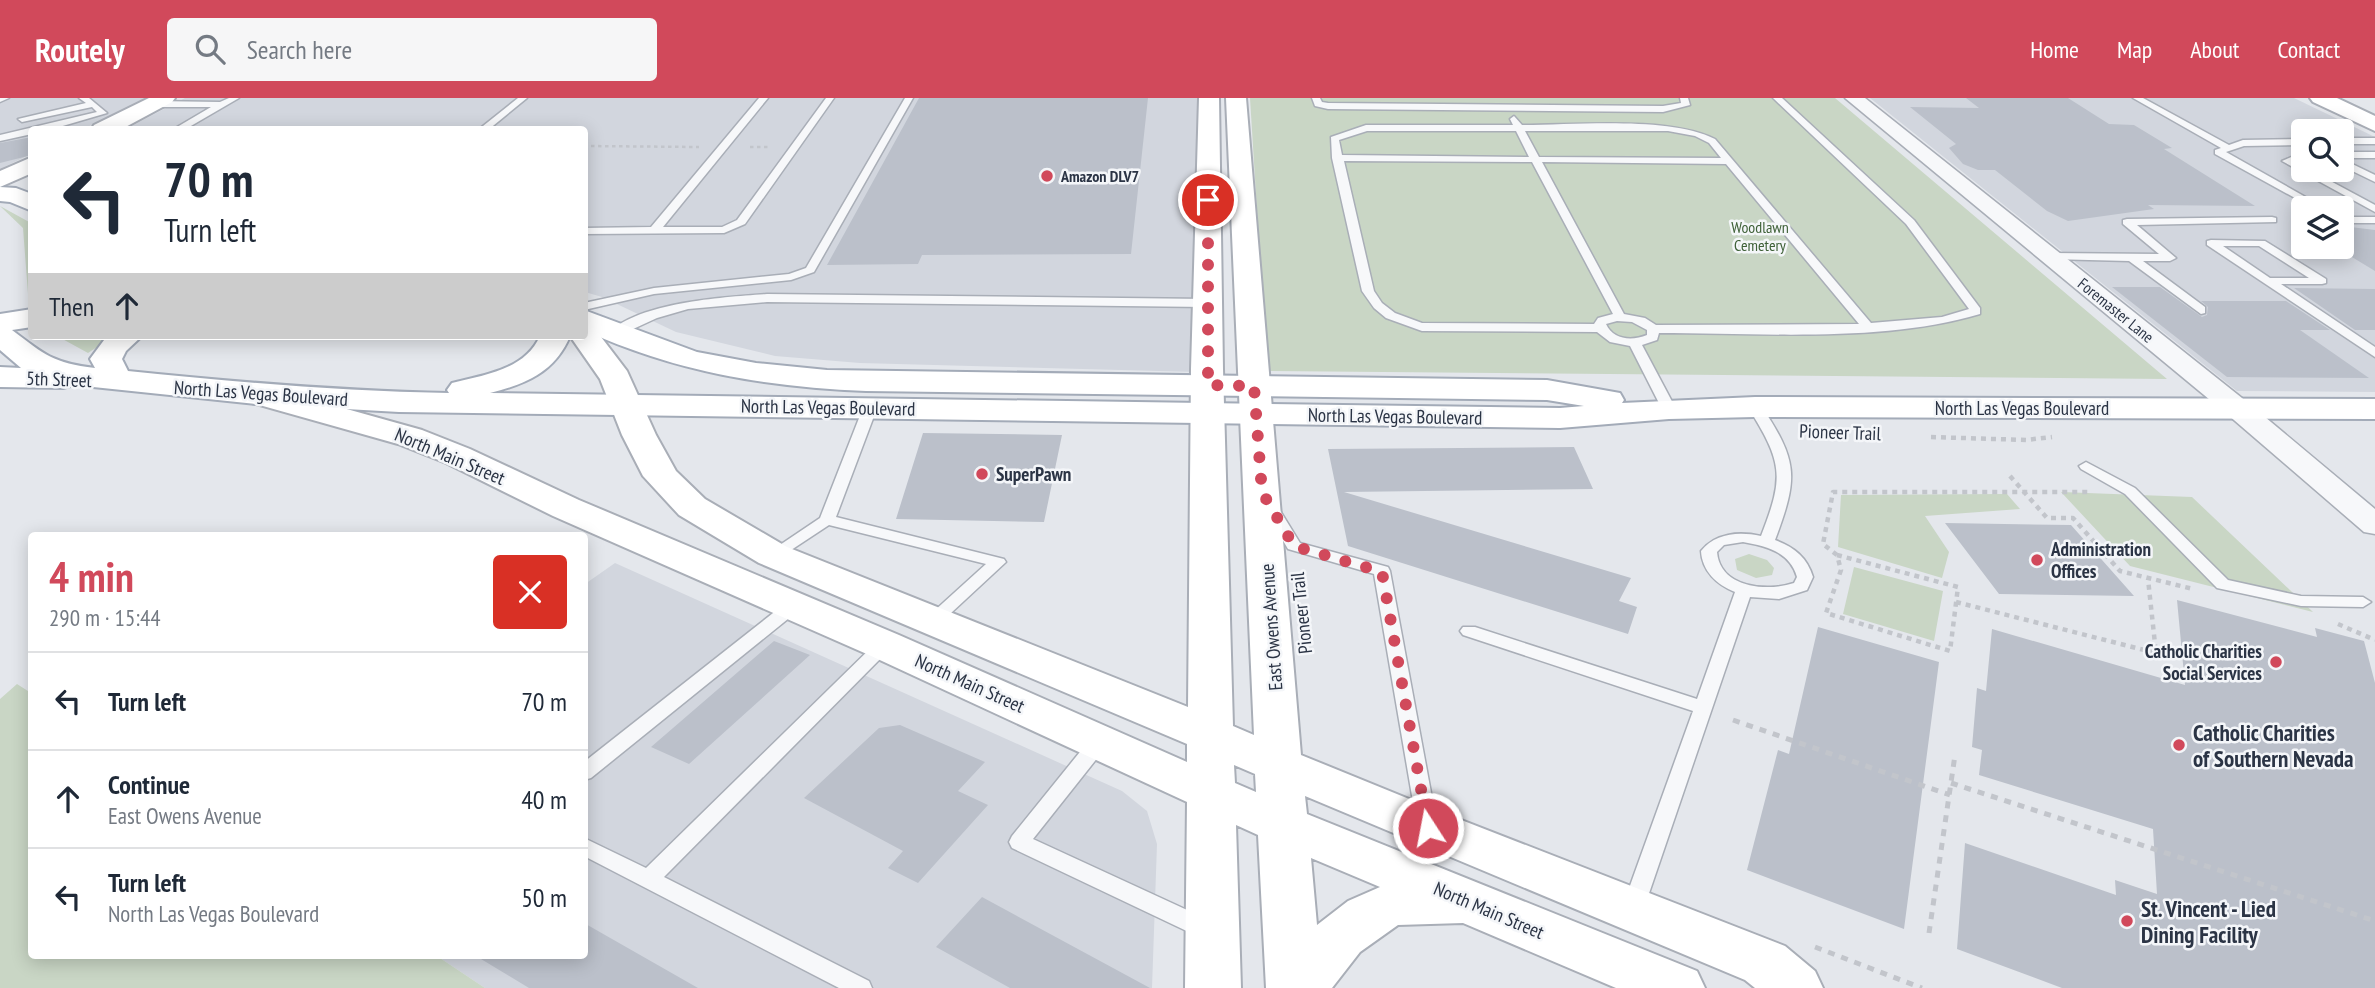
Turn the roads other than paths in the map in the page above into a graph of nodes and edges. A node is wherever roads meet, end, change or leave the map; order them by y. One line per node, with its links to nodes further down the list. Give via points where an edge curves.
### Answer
1 (83, 98): 17 (lane)
2 (235, 98): 18 (lane)
3 (523, 98): 24 (lane)
4 (764, 98): 50 (lane)
5 (830, 98): 50 (lane, via 741,222 724,230)
6 (909, 98): 53 (lane, via 810,270)
7 (1209, 98): 56 (main road)
8 (1236, 98): 75 (main road, East Owens Avenue)
9 (1316, 98): 16 (lane, via 1318,104 1328,106)
10 (1684, 98): 16 (lane, via 1686,105 1663,109)
11 (1777, 98): 62 (lane, via 1910,222 1976,311 1943,321)
12 (1854, 98): 51 (street, Foremaster Lane)
13 (2137, 98): 31 (lane)
14 (2320, 98): 21 (main road)
15 (159, 101): 18 (lane); 20 (main road, via 126,117)
16 (1506, 103): 25 (lane)
17 (94, 104): 19 (lane); 20 (lane)
18 (222, 105): 23 (lane)
19 (22, 119)
20 (102, 121): 22 (lane)
21 (2375, 124)
22 (64, 126)
23 (183, 126)
24 (487, 126)
25 (1518, 128): 34 (lane, via 1366,128 1334,139); 35 (lane); 36 (lane, via 1668,128 1712,141)
26 (28, 131): 27 (lane)
27 (0, 138)
28 (2354, 141): 29 (lane)
29 (2375, 141)
30 (2291, 142): 31 (lane, via 2243,143)
31 (2228, 148): 43 (lane, via 2218,152)
32 (2354, 155): 33 (lane)
33 (2375, 155)
34 (1337, 158): 35 (lane); 63 (lane, via 1368,291 1386,313 1422,327)
35 (1533, 160): 36 (lane); 59 (lane)
36 (1729, 161): 62 (lane)
37 (28, 166): 40 (main road)
38 (2354, 168): 39 (lane)
39 (2375, 179)
40 (0, 180)
41 (2326, 182): 45 (lane)
42 (0, 194): 44 (main road)
43 (2298, 196)
44 (28, 202)
45 (2375, 209)
46 (2272, 220): 52 (lane, via 2127,222 2170,258)
47 (2354, 220): 48 (lane)
48 (2375, 220)
49 (588, 231): 50 (lane)
50 (654, 231)
51 (2049, 256): 52 (lane); 80 (street, Foremaster Lane)
52 (2131, 257): 58 (lane)
53 (779, 279): 55 (lane); 57 (lane, via 654,291)
54 (2268, 281): 54 (lane, via 2322,281 2261,243 2211,243); 70 (lane)
55 (767, 298): 56 (lane); 65 (lane, via 666,309)
56 (1207, 303): 74 (main road)
57 (588, 306)
58 (2201, 310)
59 (1620, 317): 63 (lane, via 1602,321); 64 (lane, via 1642,321)
60 (28, 319): 61 (main road)
61 (0, 323)
62 (1868, 327): 64 (lane)
63 (1600, 328): 69 (lane, via 1616,339)
64 (1653, 329): 69 (lane, via 1649,340)
65 (599, 334): 74 (main road, North Las Vegas Boulevard, via 710,366 790,378); 77 (main road, North Main Street)
66 (0, 335): 72 (main road, North Las Vegas Boulevard, via 37,365 63,374)
67 (121, 340): 72 (main road, via 106,359)
68 (554, 340): 76 (main road, via 545,357 521,372 482,386)
69 (1634, 342): 81 (lane)
70 (2375, 353)
71 (0, 377): 72 (main road, 5th Street)
72 (117, 381): 73 (main road, North Las Vegas Boulevard)
73 (257, 394): 76 (main road, North Las Vegas Boulevard); 91 (main road, North Main Street, via 410,437 453,454)
74 (1208, 400): 75 (main road, North Las Vegas Boulevard); 79 (main road, North Las Vegas Boulevard); 96 (main road)
75 (1255, 400): 81 (main road, North Las Vegas Boulevard, via 1560,418); 84 (main road, East Owens Avenue)
76 (398, 402): 77 (main road, North Las Vegas Boulevard)
77 (628, 403): 79 (main road, North Las Vegas Boulevard); 88 (main road, North Main Street, via 661,476 692,507)
78 (1755, 407): 80 (main road, North Las Vegas Boulevard); 81 (main road, North Las Vegas Boulevard); 87 (lane, via 1786,463 1785,496)
79 (870, 408): 86 (lane)
80 (2237, 408): 82 (main road, North Las Vegas Boulevard); 85 (street, Foremaster Lane)
81 (1669, 409)
82 (2375, 409)
83 (2086, 466): 90 (lane, via 2130,491 2223,584 2301,601)
84 (1262, 492): 98 (main road, East Owens Avenue); 102 (lane, via 1294,546 1382,572)
85 (2370, 518)
86 (827, 520): 88 (lane); 92 (lane, via 998,562)
87 (1766, 542): 89 (lane, via 1729,538 1710,547 1709,565 1716,574); 89 (lane, via 1798,559 1805,578 1801,586 1778,595)
88 (772, 555): 92 (main road, North Main Street)
89 (1744, 590): 95 (lane)
90 (2363, 602)
91 (793, 606): 94 (main road, North Main Street); 99 (lane)
92 (932, 622): 96 (main road, North Main Street)
93 (1469, 631): 95 (lane)
94 (884, 645): 97 (main road, North Main Street); 104 (lane)
95 (1704, 708): 106 (lane)
96 (1210, 735): 98 (main road, North Main Street); 100 (main road)
97 (1099, 742): 100 (main road, North Main Street); 107 (lane, via 1019,842)
98 (1279, 765): 101 (main road, East Owens Avenue); 102 (main road, North Main Street)
99 (588, 770)
100 (1210, 792): 101 (main road, North Main Street); 107 (main road)
101 (1283, 825): 105 (main road, North Main Street); 111 (main road, East Owens Avenue)
102 (1428, 828): 106 (main road, North Main Street)
103 (588, 848): 104 (lane)
104 (649, 879): 109 (lane)
105 (1471, 903): 112 (main road, via 1397,904 1366,916 1319,958); 113 (main road, North Main Street)
106 (1633, 910): 108 (main road, North Main Street, via 1765,963)
107 (1212, 932): 110 (main road)
108 (1803, 967)
109 (861, 988)
110 (1213, 988)
111 (1294, 988)
112 (1301, 988)
113 (1677, 988)

